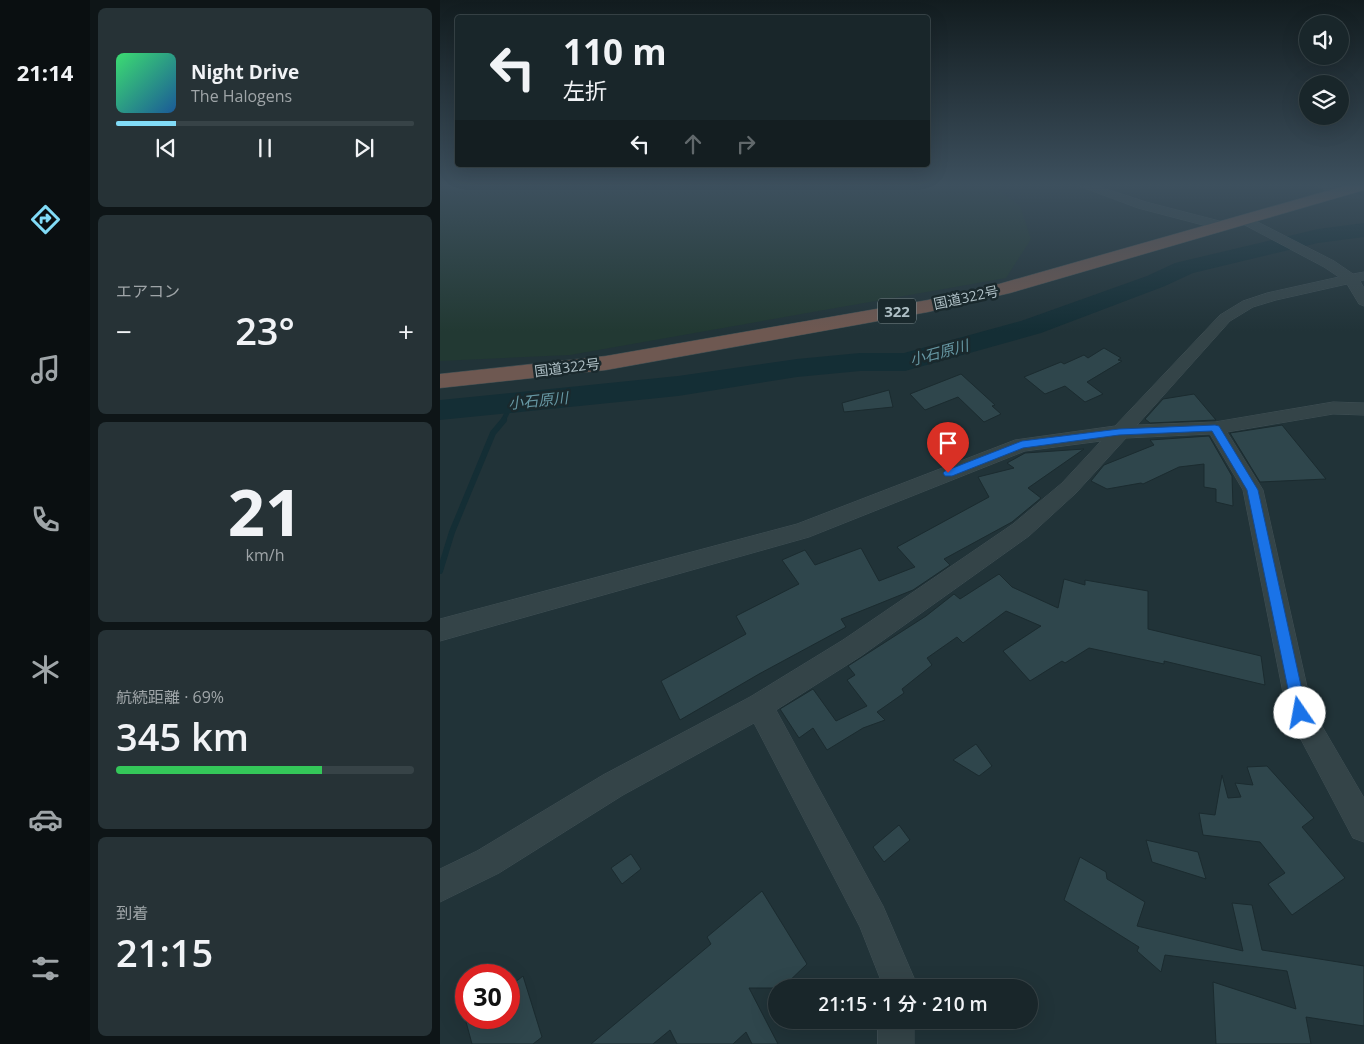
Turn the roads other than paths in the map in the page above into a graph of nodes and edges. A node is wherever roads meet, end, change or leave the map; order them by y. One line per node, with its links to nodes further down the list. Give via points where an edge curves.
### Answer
1 (1195, 234): 5 (highway, 国道322号 / 322, via 1003,289 928,306 606,363)
2 (1273, 234): 3 (street)
3 (1358, 278): 4 (street); 8 (street, via 1272,296 1248,304 1225,318)
4 (1364, 301)
5 (440, 382)
6 (1364, 409): 7 (street, via 1333,408)
7 (1215, 428): 8 (street); 11 (street, via 1253,490 1300,713)
8 (1119, 432): 9 (street, via 1022,445 801,530); 10 (street, via 1070,488 1021,530 852,648)
9 (440, 630)
10 (759, 706): 12 (street, via 613,785 488,862); 13 (street, via 872,917)
11 (1364, 827)
12 (440, 886)
13 (897, 979)
14 (896, 1029): 15 (street)
15 (896, 1044)

